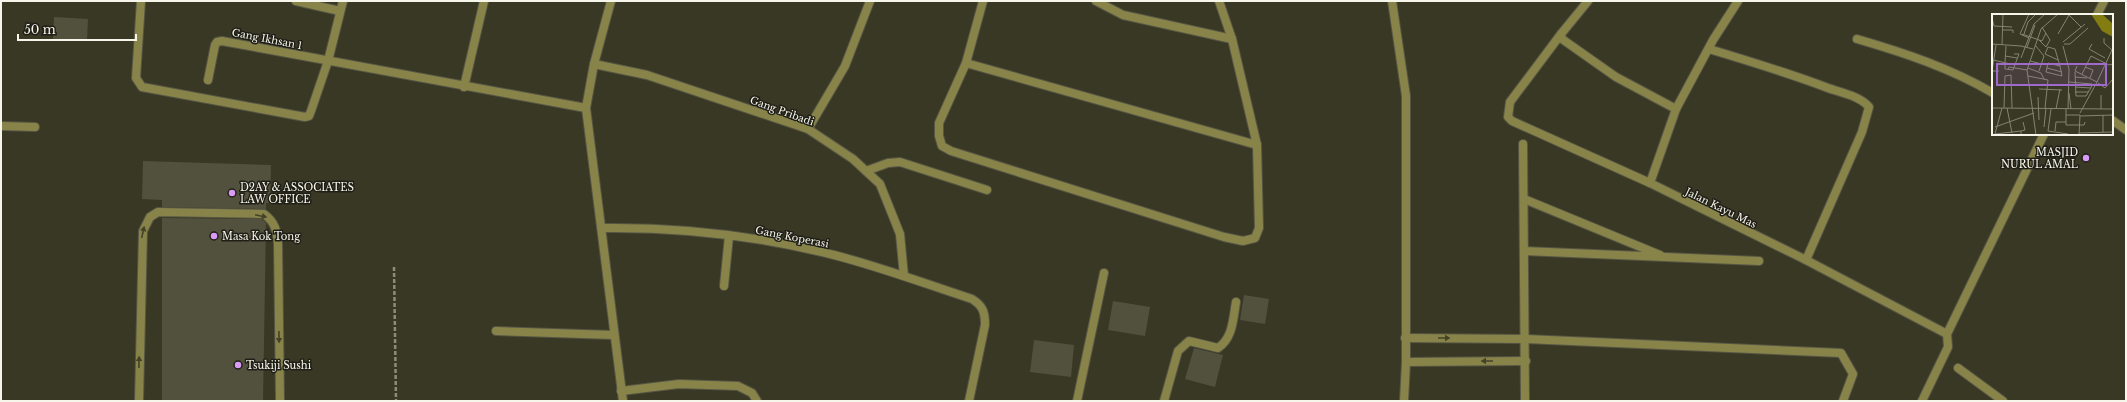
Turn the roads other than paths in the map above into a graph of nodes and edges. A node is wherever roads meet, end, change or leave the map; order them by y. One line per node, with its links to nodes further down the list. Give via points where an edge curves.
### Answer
1 (141, 1): 20 (street, via 136,78 142,87 304,117 309,116)
2 (296, 1): 14 (street)
3 (343, 1): 14 (street)
4 (484, 1): 24 (street)
5 (611, 1): 22 (street)
6 (870, 1): 31 (street, via 845,66)
7 (983, 1): 21 (street)
8 (1096, 1): 17 (street, via 1123,15)
9 (1219, 1): 17 (street)
10 (1392, 1): 53 (street, via 1406,96)
11 (1588, 1): 16 (street)
12 (1738, 1): 19 (street)
13 (2104, 1): 15 (street)
14 (340, 10): 20 (street)
15 (2098, 14)
16 (1561, 34): 27 (street, via 1565,43 1616,77); 37 (street, Jalan Kayu Mas, via 1510,102 1508,117)
17 (1232, 39): 35 (street)
18 (1857, 39): 25 (street, via 1933,63)
19 (1709, 49): 27 (street); 44 (street, via 1817,83 1865,102 1869,107 1862,132)
20 (328, 61): 23 (street, Gang Ikhsan 1, via 219,41 215,45); 24 (street)
21 (966, 63): 35 (street); 35 (street, via 939,123 942,146 1224,237 1243,241 1255,238 1259,228)
22 (594, 64): 26 (street); 31 (street, Gang Pribadi, via 647,75)
23 (208, 80)
24 (464, 87): 26 (street)
25 (1992, 92)
26 (586, 108): 40 (street)
27 (1676, 109): 37 (street)
28 (2113, 121): 32 (street)
29 (1, 126): 30 (street)
30 (35, 127)
31 (808, 129): 36 (street, Gang Pribadi, via 853,159)
32 (2126, 130)
33 (2044, 135): 51 (street)
34 (1523, 144): 39 (street)
35 (1257, 145)
36 (866, 171): 38 (street, via 888,163 900,162); 47 (street, Gang Pribadi, via 880,184 900,234)
37 (1650, 183): 44 (street, Jalan Kayu Mas)
38 (987, 190)
39 (1524, 198): 42 (street); 43 (street)
40 (602, 228): 41 (street, Gang Koperasi, via 677,230); 52 (street)
41 (729, 236): 47 (street, Gang Koperasi, via 834,255); 48 (street)
42 (1524, 250): 43 (street); 54 (street)
43 (1666, 257): 45 (street)
44 (1806, 260): 51 (street, Jalan Kayu Mas)
45 (1759, 261)
46 (1104, 273): 64 (street)
47 (904, 276): 63 (street, Gang Koperasi, via 972,299 981,305 985,314 985,325)
48 (724, 286)
49 (1236, 302): 65 (street, via 1231,332 1226,343 1218,348 1190,341 1178,350)
50 (496, 331): 52 (street)
51 (1947, 334): 69 (street, via 1948,347)
52 (613, 335): 58 (street)
53 (1405, 338): 54 (street, one-way to 54); 56 (street)
54 (1526, 339): 55 (street); 68 (street, via 1841,353 1853,374)
55 (1526, 361): 56 (street, one-way to 56); 67 (street)
56 (1406, 362): 66 (street)
57 (1958, 368): 70 (street)
58 (621, 390): 61 (street); 62 (street, via 679,384 738,386 752,393)
59 (139, 401): 60 (street, one-way to 60, via 142,237 146,223 158,212 264,214 276,227)
60 (280, 401)
61 (623, 401)
62 (757, 401)
63 (969, 401)
64 (1077, 401)
65 (1164, 401)
66 (1404, 401)
67 (1525, 401)
68 (1843, 401)
69 (1922, 401)
70 (2003, 401)

